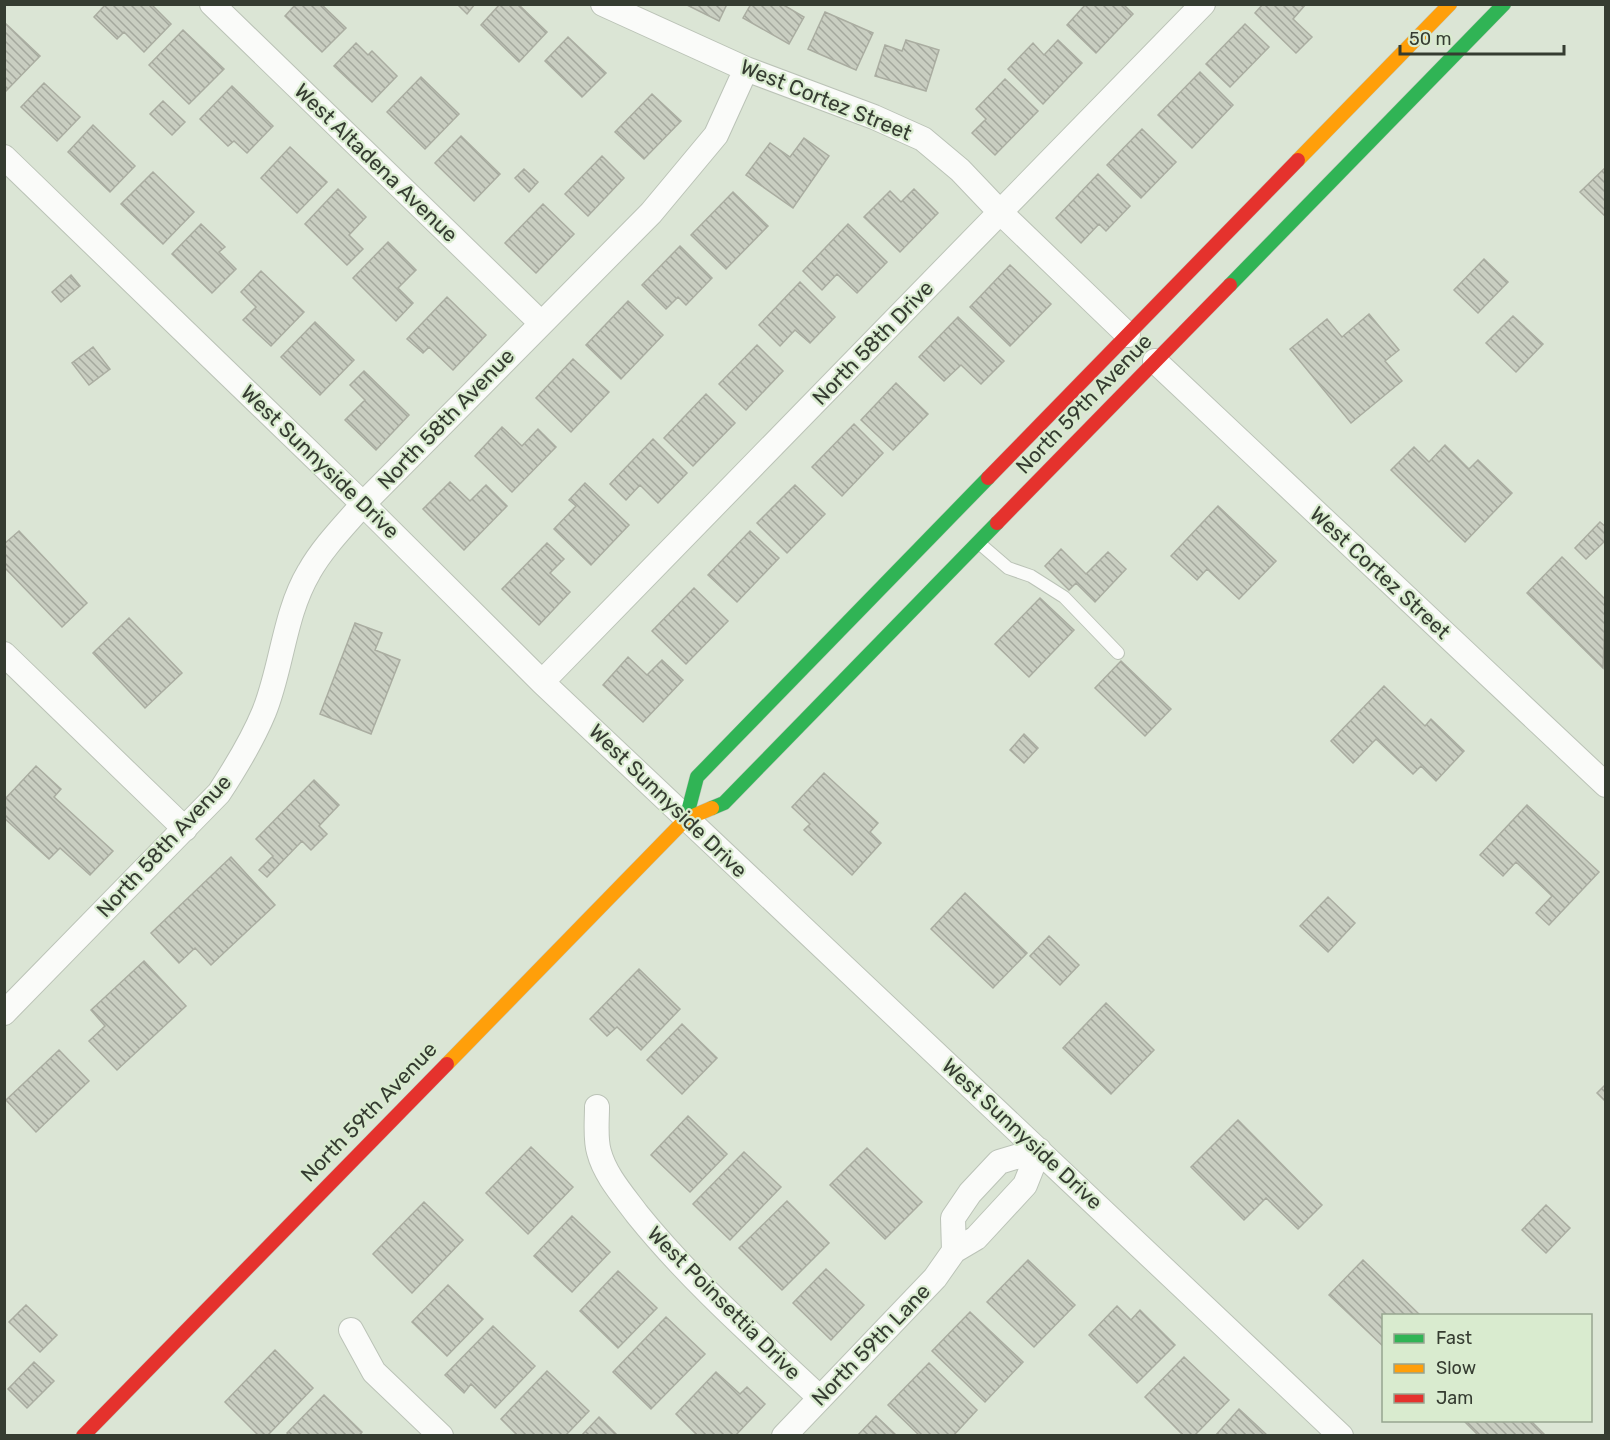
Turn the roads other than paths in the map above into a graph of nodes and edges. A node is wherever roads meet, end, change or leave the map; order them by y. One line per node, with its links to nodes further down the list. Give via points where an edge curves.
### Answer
1 (212, 4): 9 (street, West Altadena Avenue)
2 (603, 4): 6 (street, West Cortez Street)
3 (1203, 4): 8 (street, North 58th Drive)
4 (1450, 4): 10 (main road, North 59th Avenue)
5 (1504, 4): 11 (main road, North 59th Avenue)
6 (746, 69): 8 (street, West Cortez Street, via 923,139); 9 (street, North 58th Avenue, via 716,135 651,213)
7 (4, 157): 12 (street, West Sunnyside Drive)
8 (1000, 212): 10 (street, West Cortez Street); 16 (street, North 58th Drive)
9 (540, 322): 12 (street, North 58th Avenue)
10 (1128, 335): 18 (main road, North 59th Avenue, via 696,777)
11 (1155, 361): 13 (main road, North 59th Avenue); 17 (street, West Cortez Street)
12 (363, 504): 16 (street, West Sunnyside Drive); 19 (street, North 58th Avenue, via 308,573 294,607 264,711 242,759 219,793)
13 (978, 543): 14 (lane, via 1008,568 1031,576 1064,597); 18 (main road, North 59th Avenue, via 724,804)
14 (1118, 653)
15 (4, 654): 19 (street)
16 (542, 682): 18 (street, West Sunnyside Drive)
17 (1605, 785)
18 (686, 819): 22 (street, West Sunnyside Drive); 27 (main road, North 59th Avenue)
19 (185, 829): 20 (street, North 58th Avenue)
20 (4, 1013)
21 (597, 1107): 26 (street, West Poinsettia Drive, via 598,1151 623,1196 699,1283)
22 (1039, 1150): 23 (street, North 59th Lane, via 1025,1185); 23 (street, North 59th Lane, via 999,1162); 30 (street, West Sunnyside Drive)
23 (975, 1215): 24 (street, North 59th Lane, via 976,1238); 24 (street, North 59th Lane, via 953,1218)
24 (954, 1251): 26 (street, North 59th Lane, via 935,1278)
25 (351, 1330): 28 (street, via 374,1372)
26 (820, 1398): 29 (street, North 59th Lane)
27 (83, 1436)
28 (441, 1436)
29 (784, 1436)
30 (1341, 1436)

